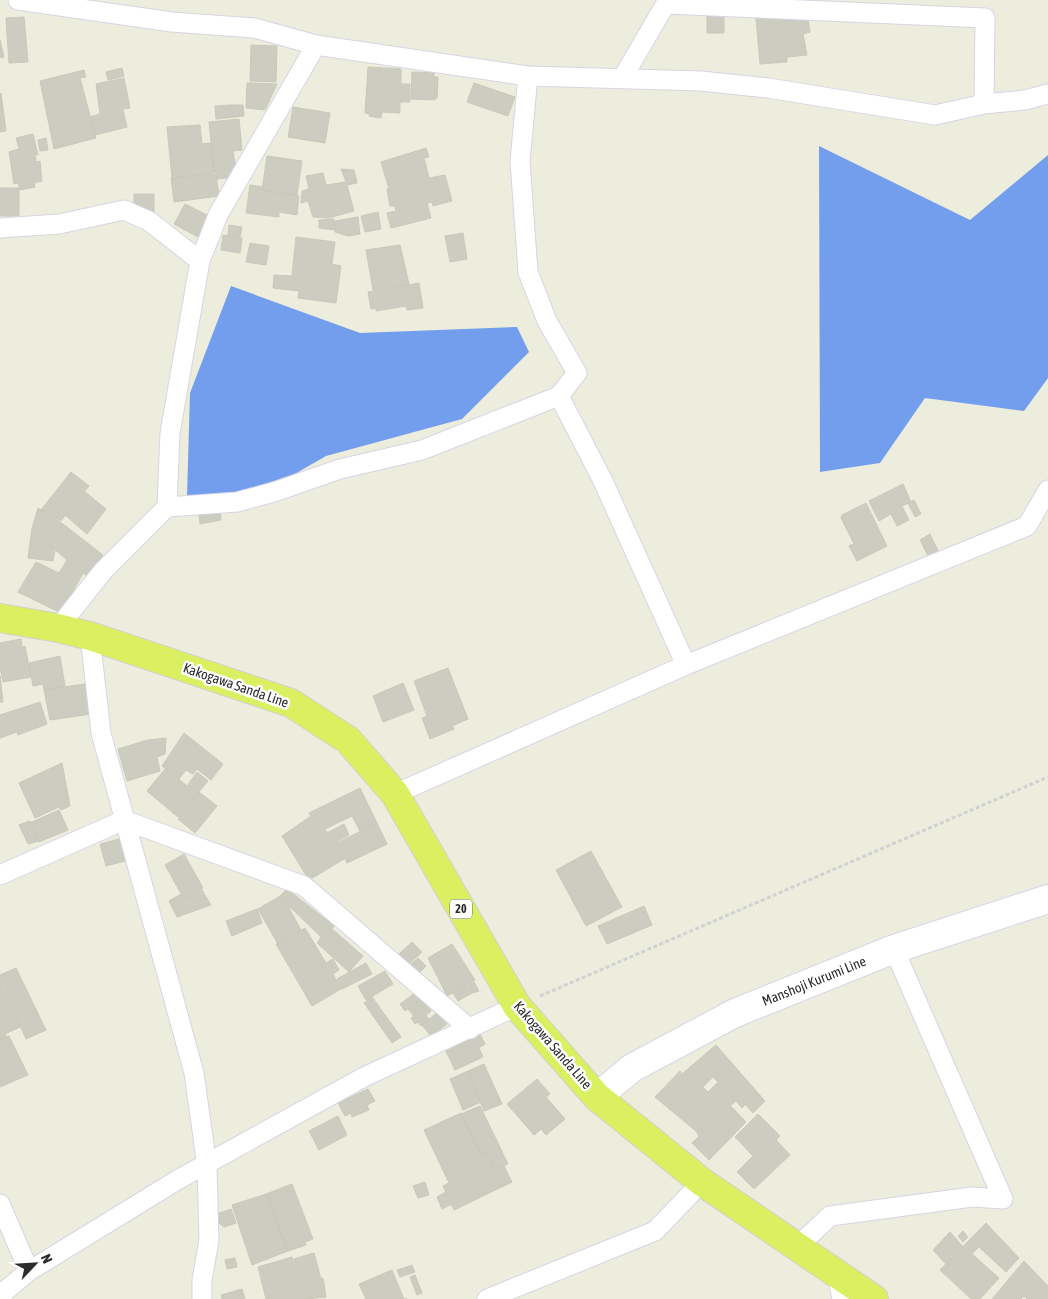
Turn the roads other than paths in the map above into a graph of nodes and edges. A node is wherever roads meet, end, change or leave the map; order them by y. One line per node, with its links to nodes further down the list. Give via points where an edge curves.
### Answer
1 (18, 0): 3 (street, via 172,22 254,28)
2 (667, 2): 5 (street); 7 (street, via 985,18)
3 (316, 44): 4 (street); 9 (street, via 218,215)
4 (528, 76): 5 (street); 10 (street, via 520,161 528,272 547,321 577,373)
5 (623, 77): 7 (street, via 701,80 768,88 935,115)
6 (1048, 94): 7 (street)
7 (984, 104)
8 (0, 228): 9 (street, via 58,224 124,210 149,221)
9 (200, 261): 12 (street, via 170,433)
10 (559, 396): 12 (street, via 422,450 340,469 265,495 237,502); 16 (street, via 602,479)
11 (1048, 490): 16 (street, via 1027,526)
12 (167, 507): 14 (street, via 103,571)
13 (0, 618): 14 (main road, Kakogawa Sanda Line / 20)
14 (58, 628): 15 (main road, Kakogawa Sanda Line / 20)
15 (90, 636): 17 (main road, Kakogawa Sanda Line / 20, via 291,703 348,740); 18 (street, via 101,733)
16 (686, 665): 17 (street)
17 (395, 794): 22 (main road, Kakogawa Sanda Line / 20)
18 (124, 820): 19 (street); 23 (street, via 304,886); 25 (street, via 194,1073)
19 (0, 875)
20 (1048, 898): 21 (main road, Manshoji Kurumi Line)
21 (894, 949): 24 (main road, Manshoji Kurumi Line, via 735,1013 632,1068); 28 (street, via 1003,1199 972,1197 830,1216)
22 (516, 1006): 23 (street); 24 (main road, Kakogawa Sanda Line / 20)
23 (470, 1028): 25 (street, via 364,1078)
24 (597, 1097): 26 (main road, Kakogawa Sanda Line / 20)
25 (207, 1166): 29 (street, via 179,1179); 32 (street, via 209,1240)
26 (702, 1182): 28 (main road, Kakogawa Sanda Line / 20); 33 (street, via 655,1231)
27 (0, 1204): 29 (street)
28 (797, 1247): 30 (main road, Kakogawa Sanda Line / 20)
29 (28, 1271): 31 (street)
30 (839, 1287): 34 (main road, Kakogawa Sanda Line / 20)
31 (0, 1299)
32 (202, 1299)
33 (487, 1299)
34 (874, 1299)

